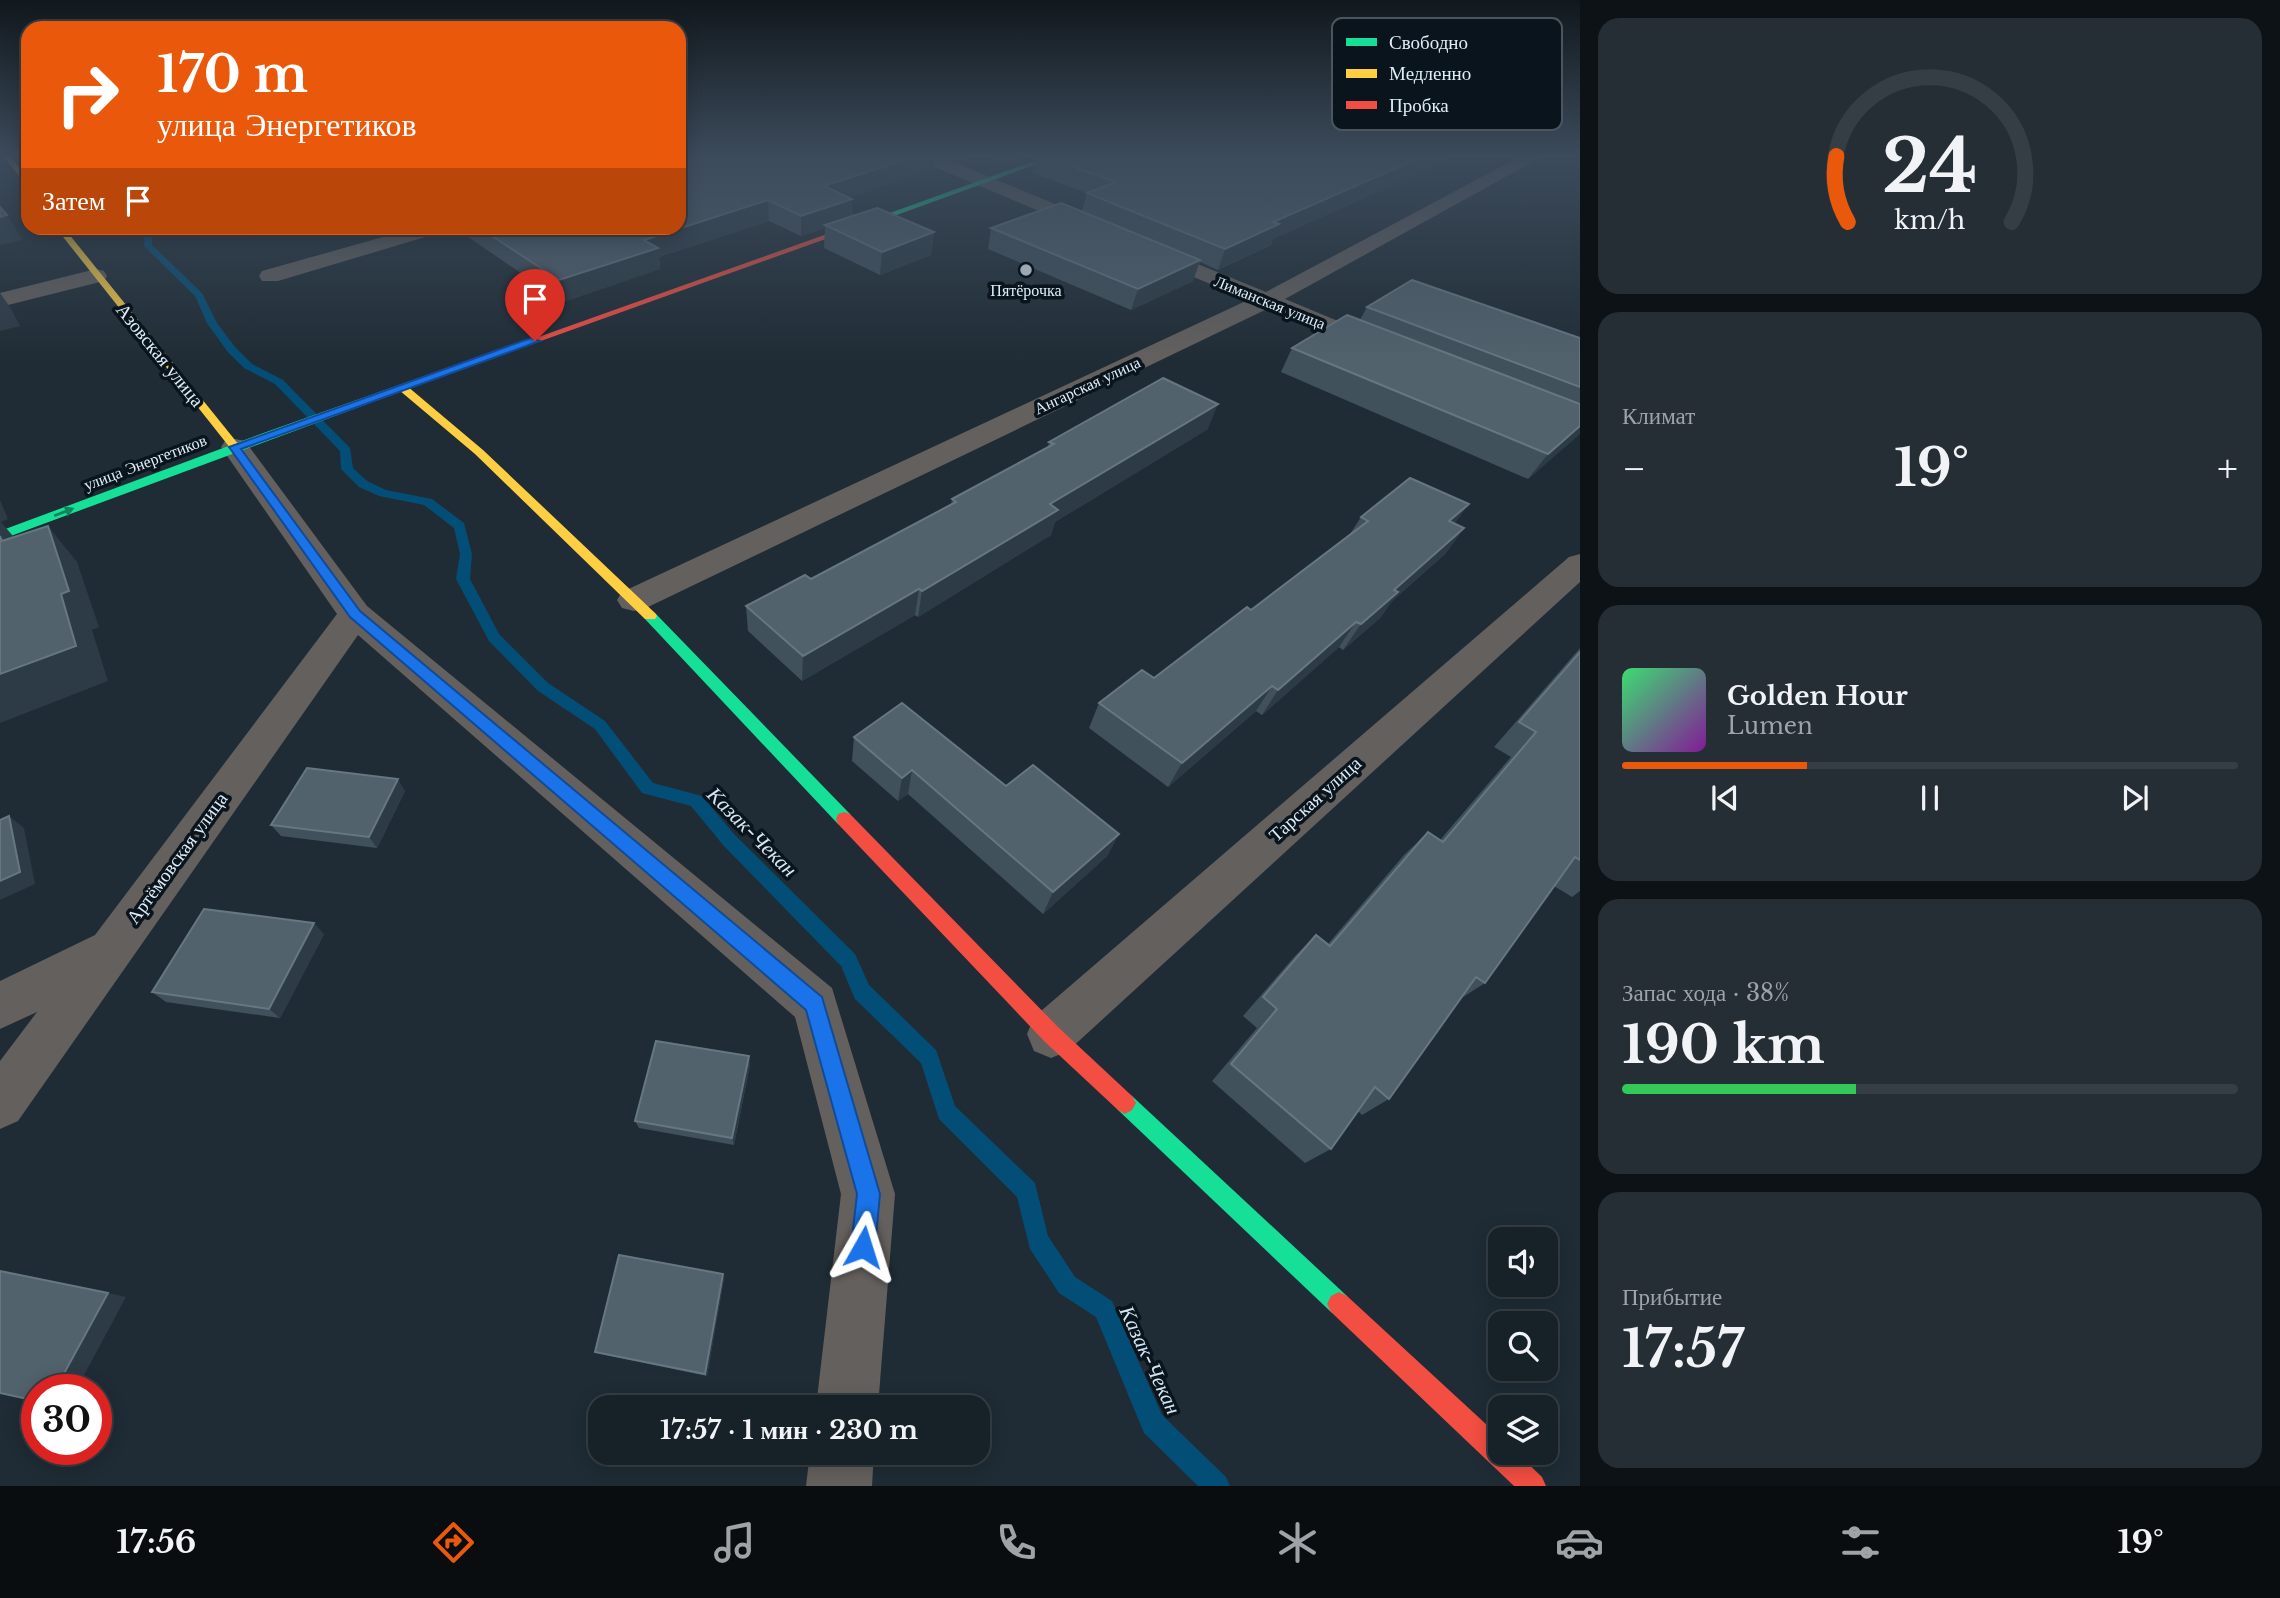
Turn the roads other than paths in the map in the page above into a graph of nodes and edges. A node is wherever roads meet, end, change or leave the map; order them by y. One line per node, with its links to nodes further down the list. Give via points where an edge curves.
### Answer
1 (857, 225): 11 (main road, улица Энергетиков)
2 (1089, 225): 9 (street, Лиманская улица)
3 (1405, 225): 9 (street, Ангарская улица)
4 (65, 235): 6 (main road, Азовская улица)
5 (411, 235): 7 (street)
6 (96, 276): 8 (street); 12 (main road, Азовская улица)
7 (270, 276)
8 (0, 300)
9 (1265, 301): 10 (street, Лиманская улица); 15 (street, Ангарская улица)
10 (1404, 356)
11 (403, 388): 12 (main road, улица Энергетиков); 15 (main road, via 479,452)
12 (254, 440): 13 (main road, улица Энергетиков, one-way to 12); 16 (street, Азовская улица)
13 (0, 536)
14 (1580, 564): 19 (street, Тарская улица)
15 (634, 600): 19 (main road)
16 (355, 614): 17 (street, Артёмовская улица); 21 (street, Азовская улица, via 815,1004 868,1194)
17 (111, 949): 18 (street); 20 (street, Артёмовская улица)
18 (0, 1006)
19 (1051, 1034): 24 (main road)
20 (0, 1103)
21 (848, 1395)
22 (841, 1465): 23 (street)
23 (839, 1486)
24 (1533, 1486)

